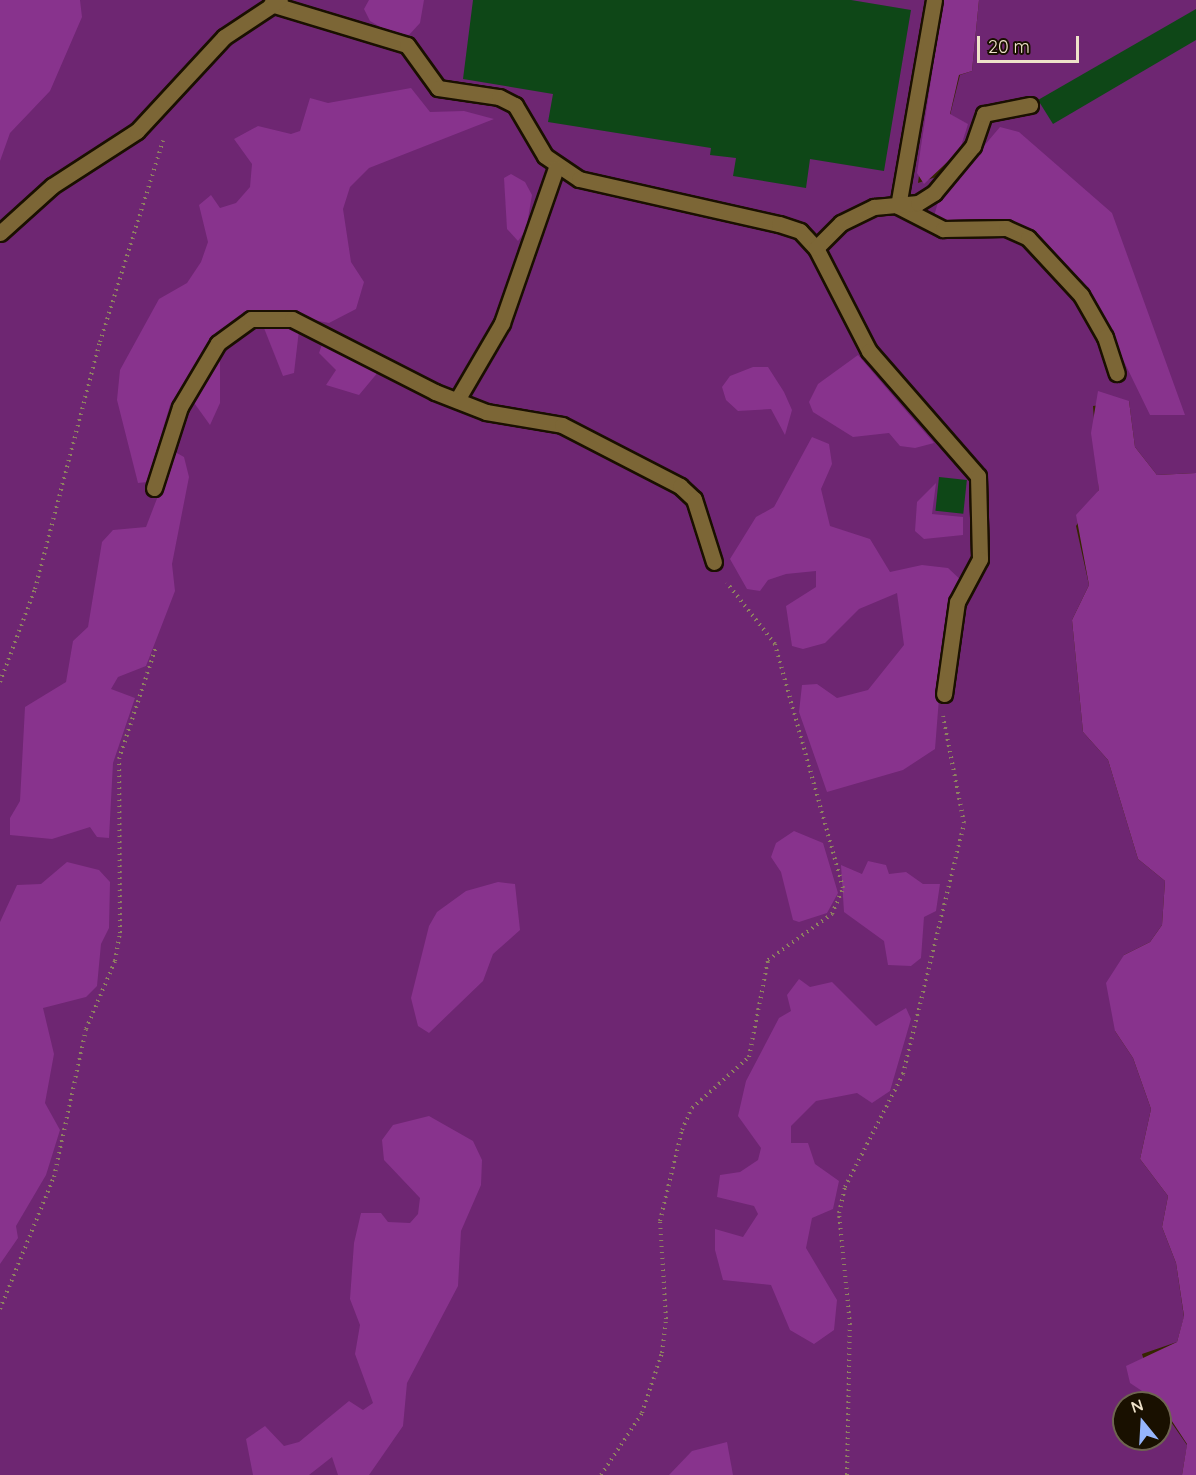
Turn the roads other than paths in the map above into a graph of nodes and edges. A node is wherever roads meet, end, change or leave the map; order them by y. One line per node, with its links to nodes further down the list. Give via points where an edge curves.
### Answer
1 (934, 0): 5 (lane)
2 (276, 2): 4 (lane, via 407,45 438,88 499,97 515,105); 6 (lane, via 224,37 137,131 52,186)
3 (1030, 105): 5 (lane, via 984,114 973,146 934,193)
4 (556, 168): 7 (lane, via 678,205 779,224 800,231); 9 (lane, via 502,323)
5 (898, 206): 7 (lane, via 874,207 841,223); 8 (lane, via 943,228 1006,228 1028,238 1081,295 1105,337)
6 (0, 233)
7 (816, 248): 12 (lane, via 869,351 978,476 980,559 957,602)
8 (1117, 373)
9 (457, 400): 10 (lane, via 292,319 250,319 218,344 180,407); 11 (lane, via 486,412 562,425 680,486 694,499)
10 (154, 488)
11 (714, 562)
12 (944, 694)

